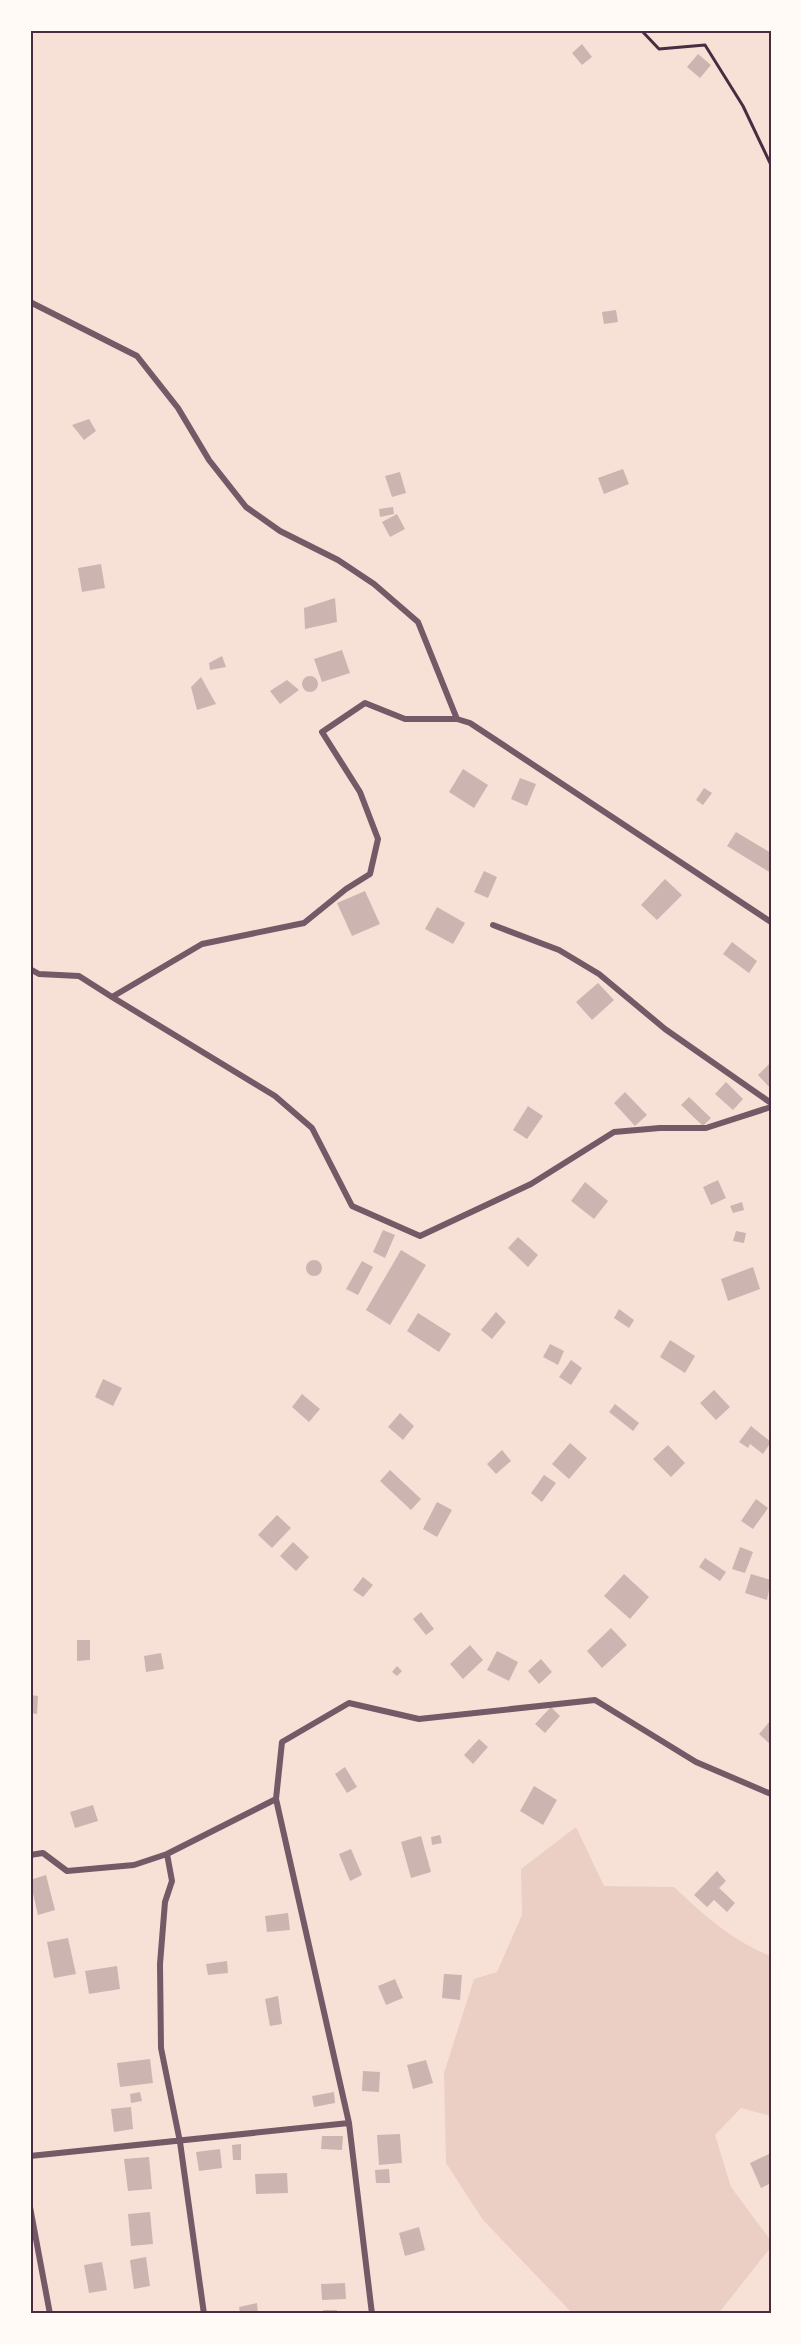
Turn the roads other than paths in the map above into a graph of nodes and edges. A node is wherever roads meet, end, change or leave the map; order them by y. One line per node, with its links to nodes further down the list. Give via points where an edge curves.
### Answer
1 (30, 302): 2 (street, via 138,356 246,507 280,531 375,584 418,622)
2 (457, 719): 3 (street, via 470,723); 6 (street, via 405,719 364,703 322,732 360,792 378,839 370,874 304,923 202,944)
3 (771, 922)
4 (493, 925): 7 (street, via 560,950 600,974 665,1029)
5 (30, 969): 6 (street, via 39,974 79,976)
6 (112, 997): 7 (street, via 275,1096 312,1128 352,1206 420,1236 531,1184 614,1132 706,1128)
7 (771, 1105)
8 (771, 1794): 9 (street, via 696,1762 595,1700 419,1719 350,1703 282,1742)
9 (276, 1799): 10 (street); 12 (street)
10 (167, 1854): 11 (street, via 134,1865 67,1871 43,1853); 13 (street, via 172,1881 165,1902 160,1964 161,2048)
11 (30, 1855)
12 (349, 2123): 13 (street); 18 (street)
13 (180, 2142): 14 (street); 17 (street)
14 (30, 2156)
15 (30, 2207): 16 (street)
16 (50, 2314)
17 (204, 2314)
18 (372, 2314)

